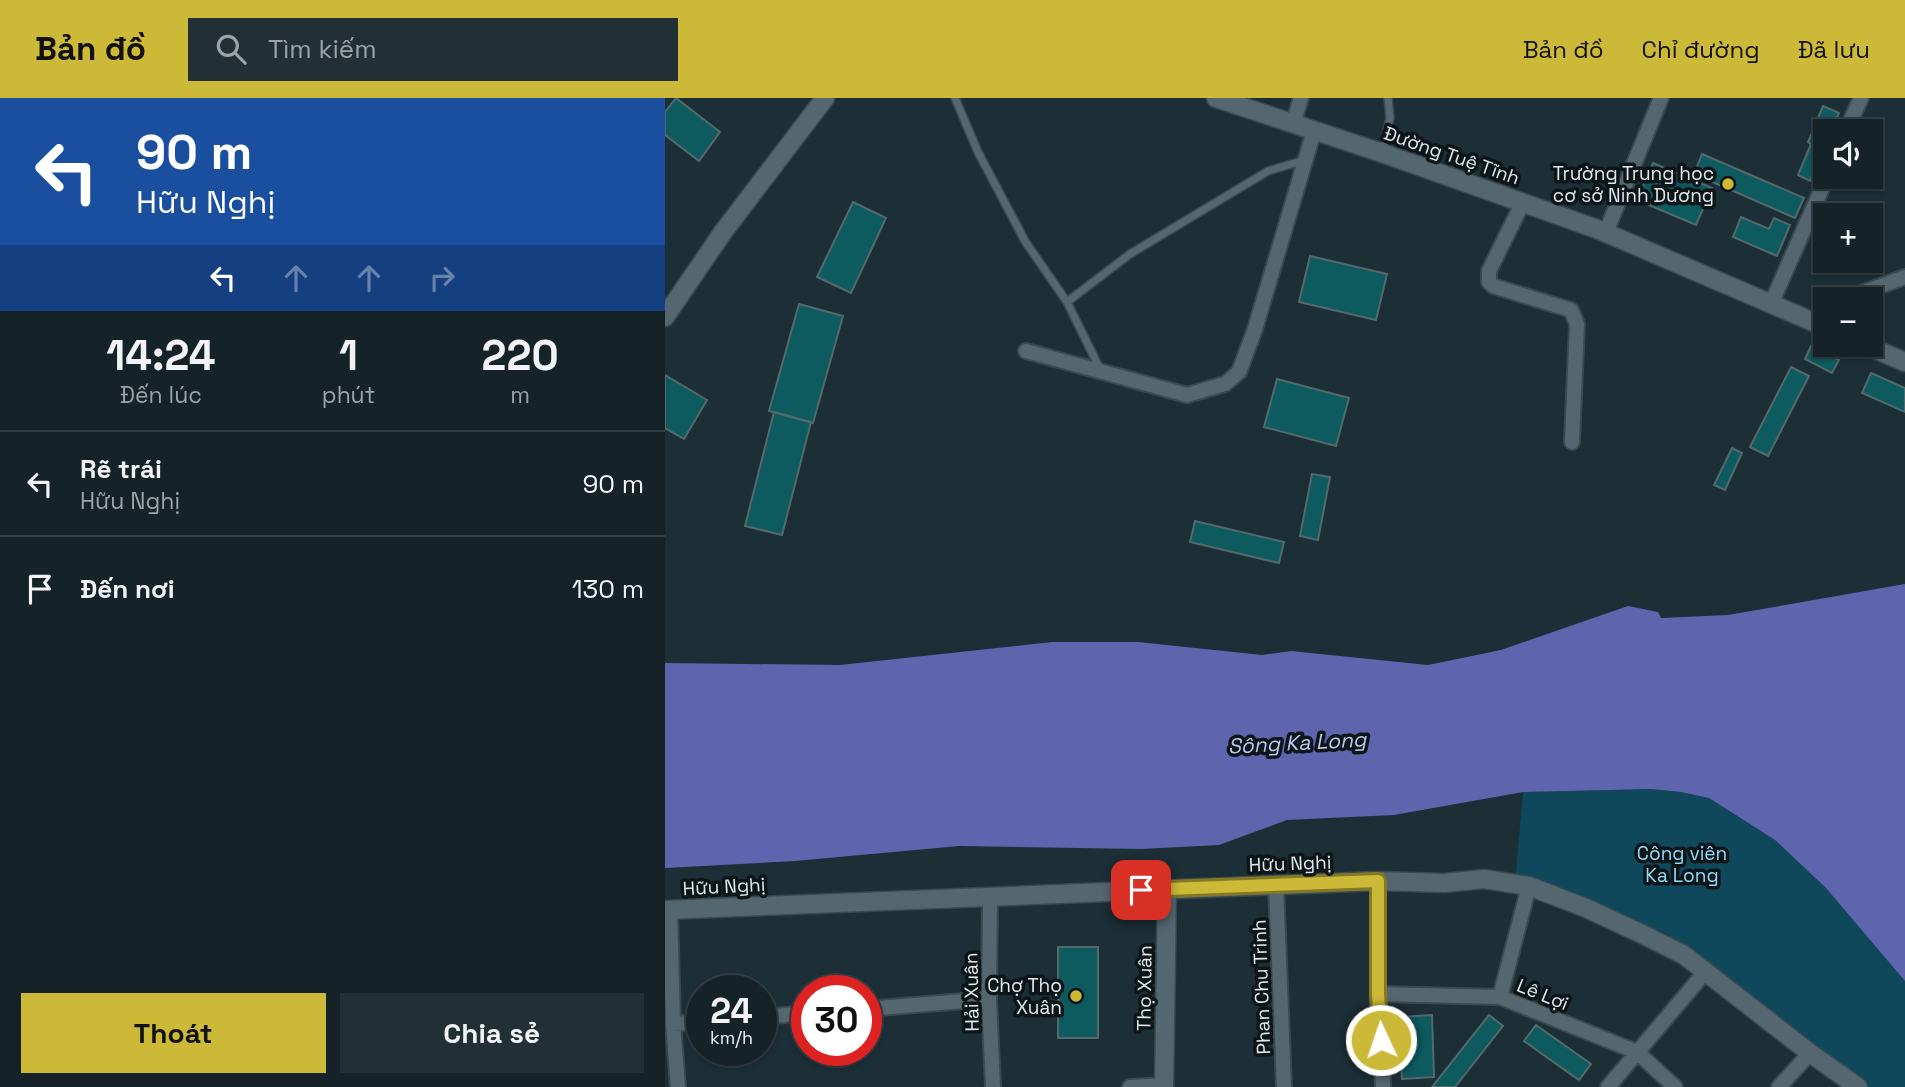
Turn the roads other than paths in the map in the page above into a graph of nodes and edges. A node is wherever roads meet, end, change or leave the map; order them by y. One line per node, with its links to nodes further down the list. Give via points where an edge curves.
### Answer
1 (825, 98): 20 (street)
2 (955, 98): 18 (lane, via 1025,241)
3 (1216, 98): 9 (street, Đường Tuệ Tĩnh)
4 (1301, 98): 9 (street)
5 (1388, 98): 11 (lane, via 1390,118)
6 (1661, 98): 15 (street)
7 (1861, 98): 8 (street)
8 (1851, 119)
9 (1293, 124): 10 (street, Đường Tuệ Tĩnh)
10 (1314, 131): 11 (street, Đường Tuệ Tĩnh); 12 (street)
11 (1382, 153): 14 (street, Đường Tuệ Tĩnh)
12 (1306, 160): 18 (lane, via 1268,171 1130,254); 25 (street, via 1239,372 1225,384 1187,395)
13 (1821, 189): 19 (street)
14 (1523, 202): 15 (street, Đường Tuệ Tĩnh); 26 (street, via 1489,271 1489,282 1571,310 1577,324)
15 (1606, 232): 19 (street, Đường Tuệ Tĩnh)
16 (1905, 277): 17 (street)
17 (1878, 287)
18 (1067, 302): 25 (lane)
19 (1771, 304): 21 (street, Đường Tuệ Tĩnh)
20 (665, 317)
21 (1813, 322)
22 (1026, 351): 25 (street)
23 (1883, 353): 24 (street)
24 (1905, 362)
25 (1101, 372)
26 (1571, 442)
27 (1378, 881): 28 (street, Hữu Nghị); 29 (street, Hữu Nghị, via 1484,879); 34 (street)
28 (1276, 885): 30 (street, Hữu Nghị); 47 (street, Phan Chu Trinh)
29 (1529, 886): 33 (street, Hữu Nghị, via 1643,933); 35 (street)
30 (1167, 889): 31 (street, Hữu Nghị); 43 (street, Thọ Xuân)
31 (989, 897): 32 (street, Hữu Nghị); 36 (street, Hải Xuân)
32 (668, 910): 39 (street)
33 (1706, 971): 40 (street); 41 (street, Hữu Nghị)
34 (1378, 994): 35 (street, Lê Lợi); 48 (street)
35 (1500, 997): 40 (street, Lê Lợi)
36 (989, 999): 37 (street); 45 (street, Hải Xuân)
37 (882, 1008)
38 (686, 1023): 39 (street)
39 (673, 1024): 42 (street)
40 (1637, 1052): 49 (street); 50 (street, Lê Lợi)
41 (1810, 1053): 51 (street); 52 (street, Hữu Nghị)
42 (671, 1068): 44 (street)
43 (1164, 1086): 46 (street)
44 (678, 1087)
45 (993, 1087)
46 (1130, 1087)
47 (1284, 1087)
48 (1383, 1087)
49 (1608, 1087)
50 (1675, 1087)
51 (1779, 1087)
52 (1858, 1087)

